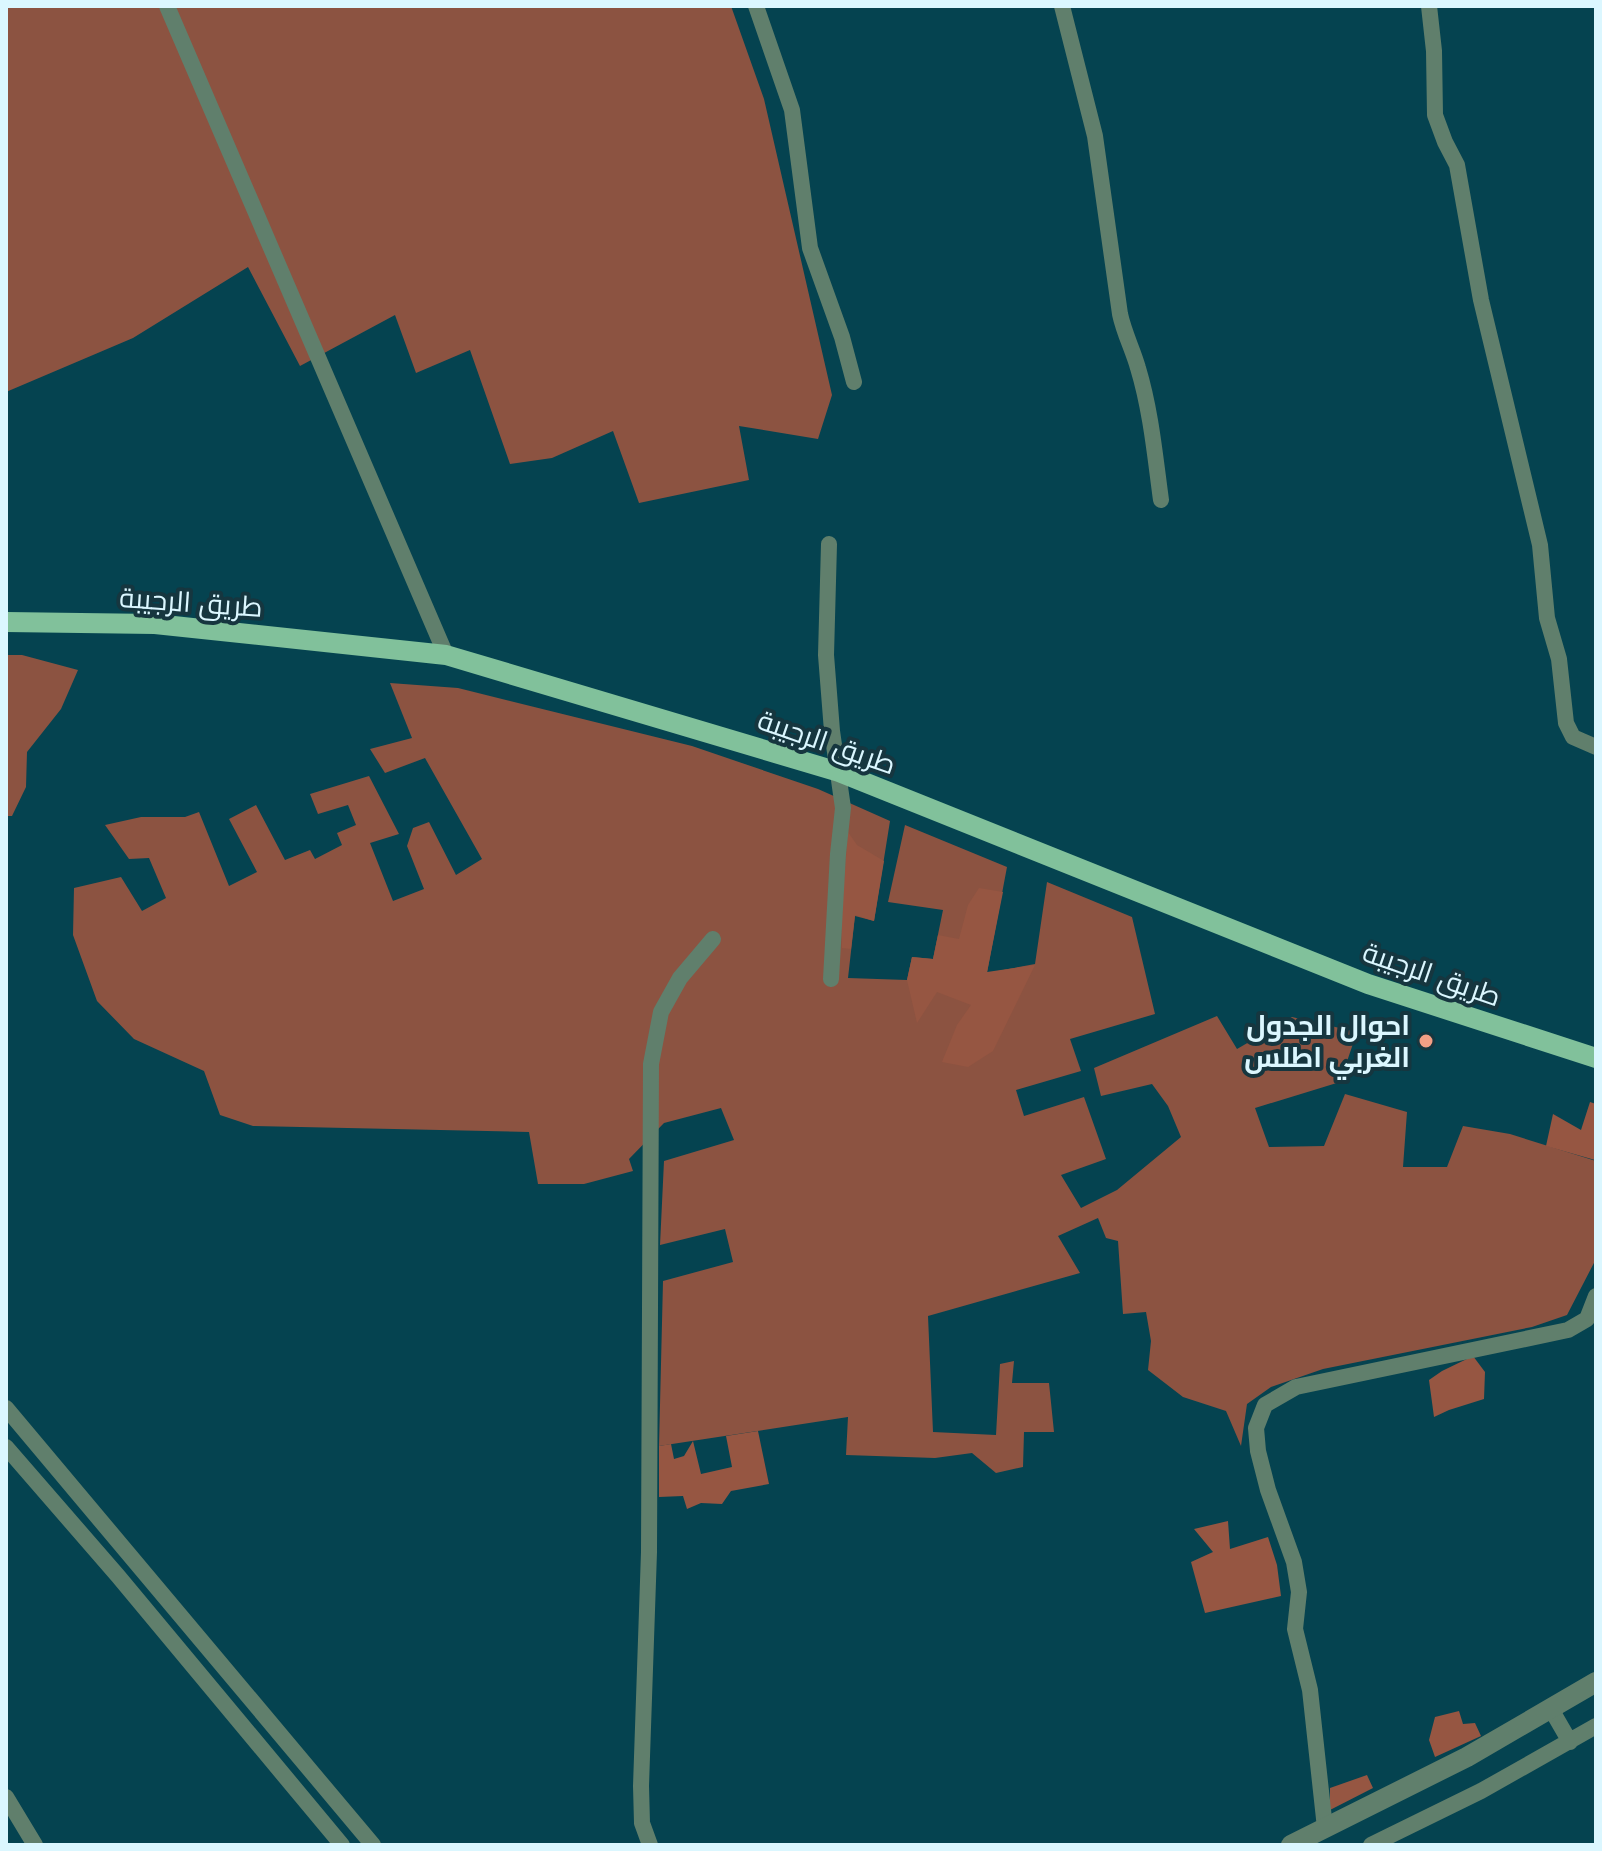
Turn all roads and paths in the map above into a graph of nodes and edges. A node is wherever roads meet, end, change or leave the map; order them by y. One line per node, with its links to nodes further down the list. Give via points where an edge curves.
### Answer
1 (167, 6): 9 (street)
2 (756, 6): 5 (street, via 792,110 810,248)
3 (1062, 6): 6 (street, via 1095,136 1120,314 1151,424)
4 (1429, 6): 10 (street, via 1435,115 1457,165 1481,300 1540,545 1566,723 1573,737)
5 (854, 382)
6 (1161, 500)
7 (829, 544): 11 (street, via 826,655)
8 (6, 622): 9 (main road, طريق الرجيبة, via 155,624)
9 (446, 655): 11 (main road, طريق الرجيبة)
10 (1596, 747)
11 (839, 772): 13 (street, via 843,808); 14 (main road, طريق الرجيبة, via 1368,984)
12 (713, 939): 27 (street, via 680,978 661,1012 651,1064 649,1552 641,1786 642,1823)
13 (831, 979)
14 (1596, 1058)
15 (1596, 1296): 23 (street, via 1587,1319 1568,1330 1296,1387 1265,1405 1256,1428 1258,1451 1294,1562 1299,1592 1295,1629 1310,1690)
16 (6, 1408): 26 (street)
17 (6, 1447): 25 (street)
18 (1596, 1682): 19 (street)
19 (1551, 1709): 21 (street); 23 (street)
20 (1596, 1726): 21 (street)
21 (1570, 1742): 29 (street)
22 (6, 1797): 24 (street)
23 (1325, 1828): 28 (street)
24 (35, 1845)
25 (342, 1845)
26 (373, 1845)
27 (650, 1845)
28 (1291, 1845)
29 (1371, 1845)

